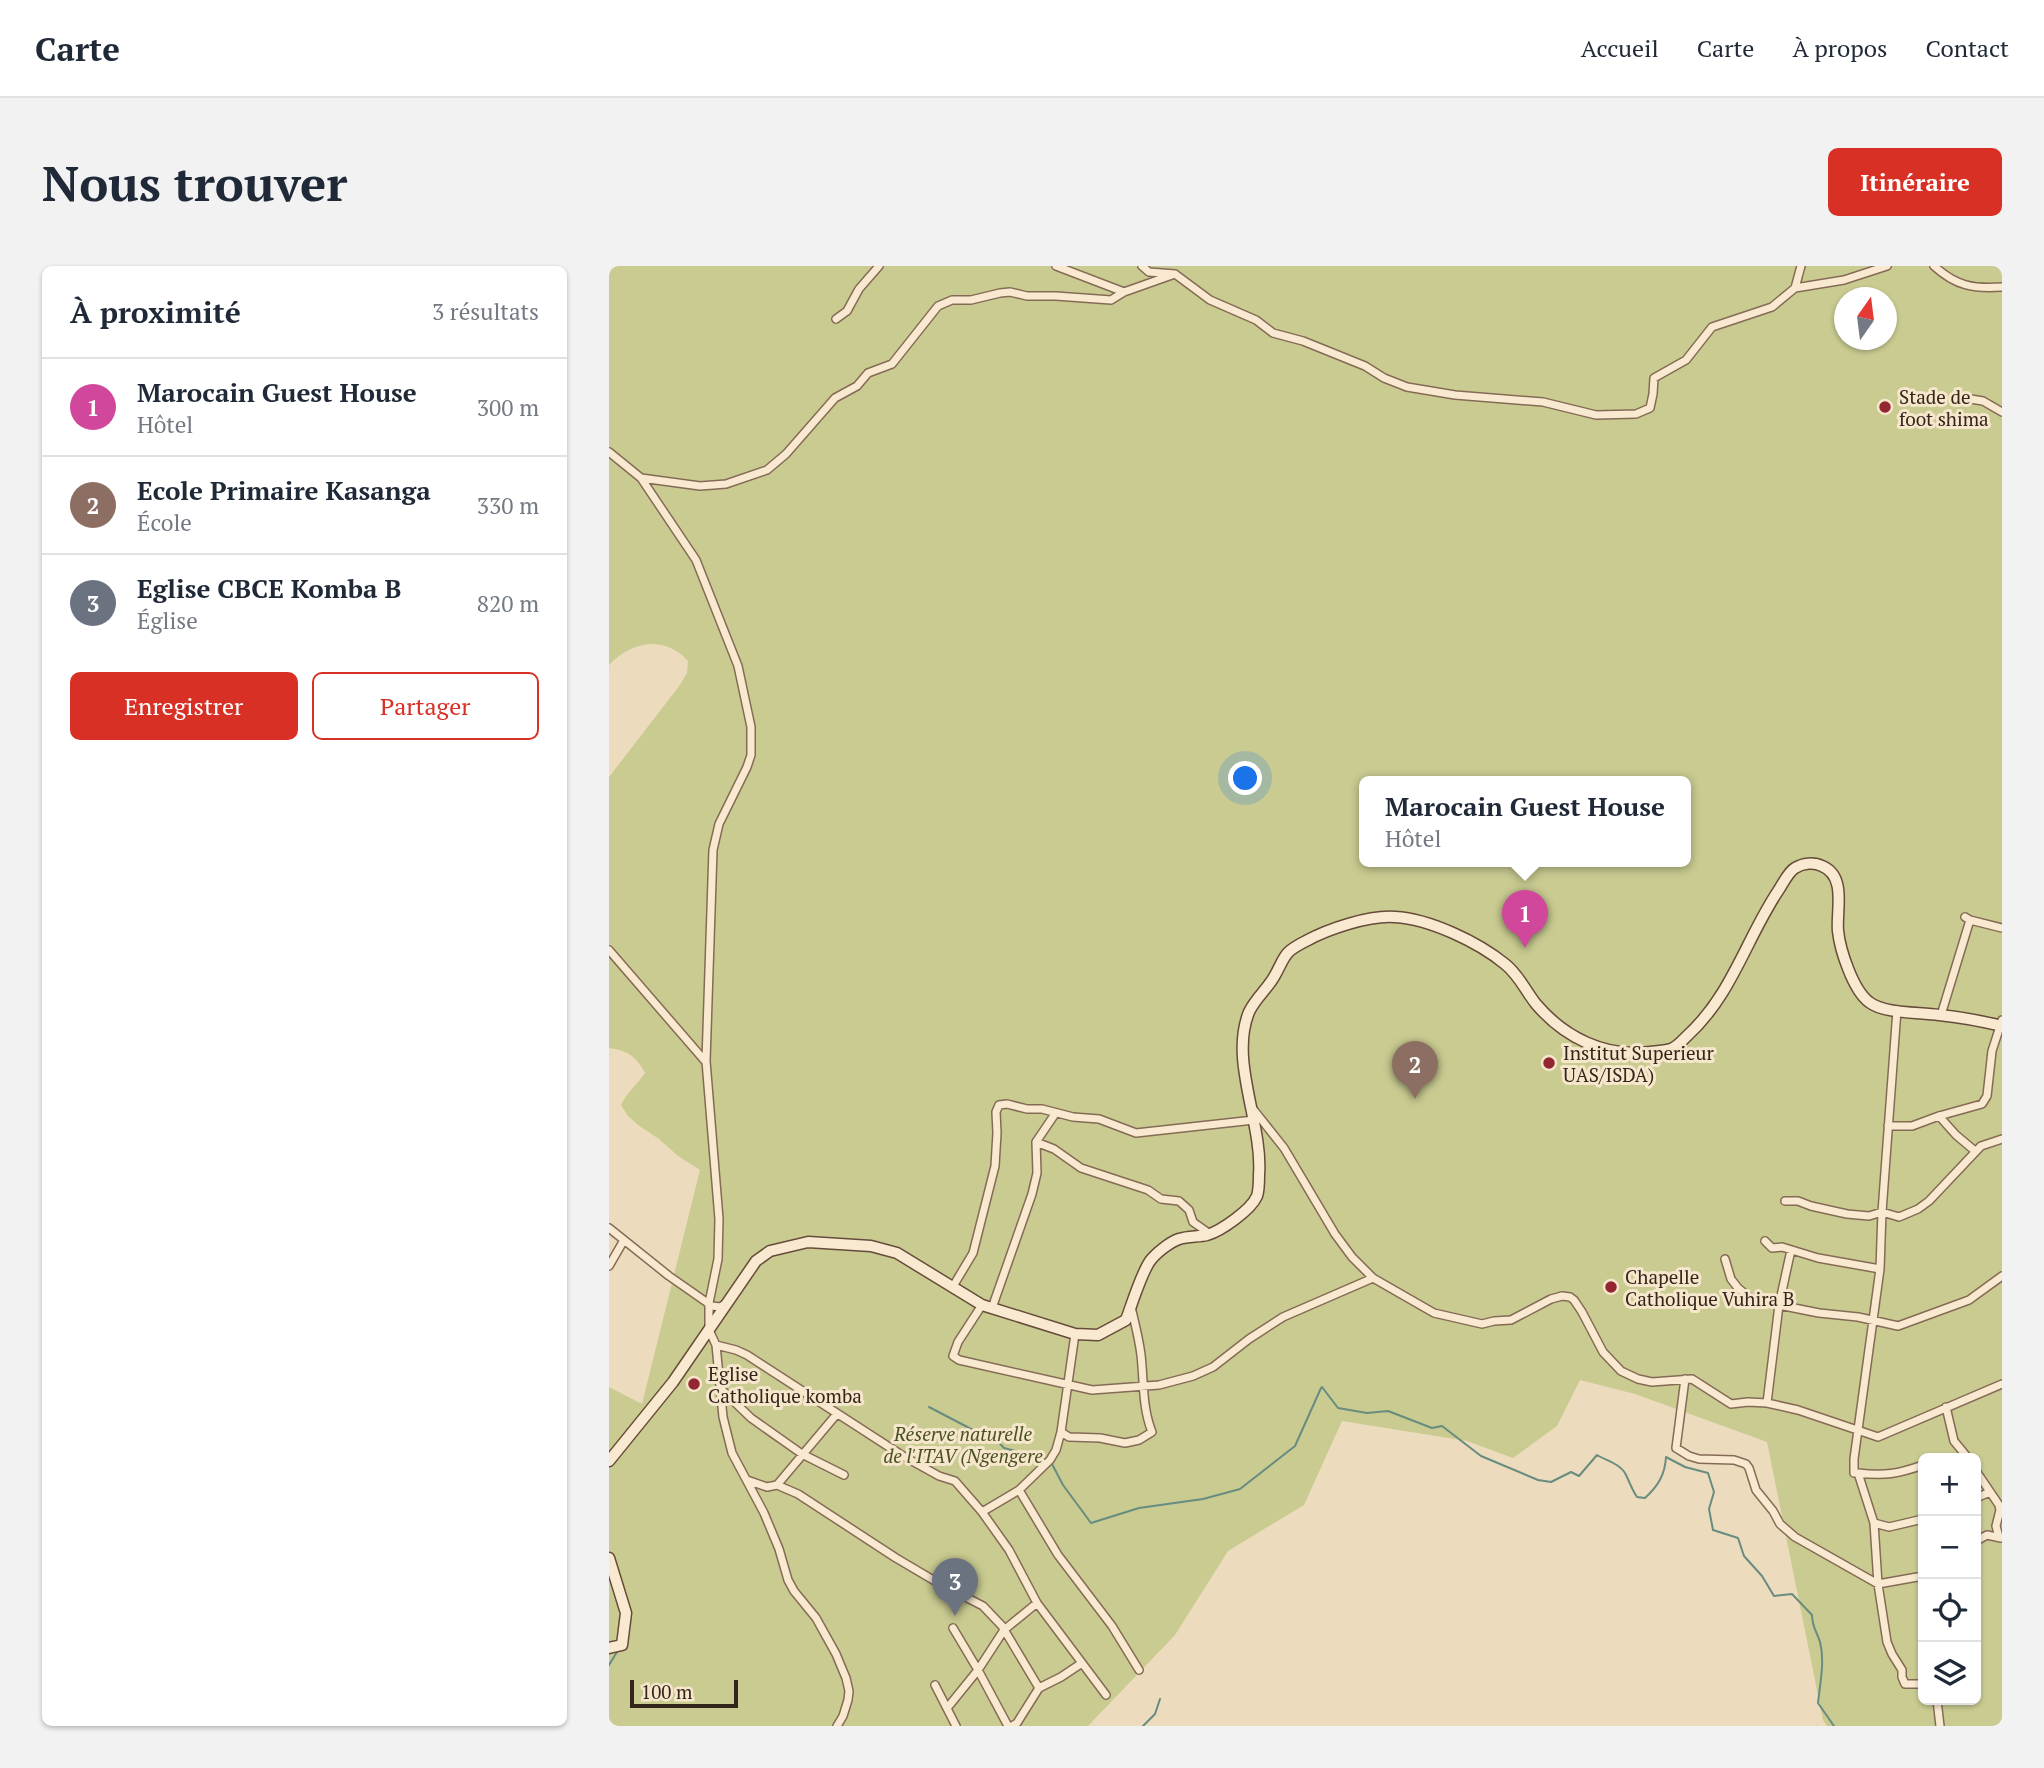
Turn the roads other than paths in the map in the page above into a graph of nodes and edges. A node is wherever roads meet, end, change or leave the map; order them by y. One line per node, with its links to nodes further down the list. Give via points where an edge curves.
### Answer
1 (880, 266): 11 (street)
2 (1056, 266): 10 (street)
3 (1142, 266): 7 (street, via 1149,272)
4 (1801, 266): 9 (street)
5 (1887, 266): 9 (street, via 1845,280)
6 (1934, 266): 8 (street, via 1948,279 1969,286)
7 (1175, 274): 9 (street, via 1210,300 1256,320 1273,333 1303,341 1407,387 1543,402 1608,416 1650,408 1654,378 1686,360 1712,327 1772,307); 10 (street)
8 (2002, 287)
9 (1795, 288)
10 (1124, 292): 15 (street, via 1111,300 1010,292 952,300 938,306 893,364 869,373 835,398 767,470 726,484 700,486)
11 (836, 319)
12 (1964, 398): 13 (street, via 1983,401)
13 (2002, 412)
14 (609, 452): 15 (street)
15 (641, 478): 21 (street, via 696,560 738,666 751,727 751,755 719,824 713,850)
16 (2002, 928): 19 (street, via 1967,918)
17 (609, 950): 21 (street)
18 (1897, 1010): 19 (street); 22 (street, via 1868,1002 1855,985 1838,929 1837,884 1832,871 1821,865 1808,863 1793,869 1738,969 1693,1030 1672,1049 1641,1053 1600,1049 1564,1031 1504,964 1450,931 1392,916 1324,931 1286,953 1246,1023 1243,1066); 26 (street)
19 (1941, 1015): 20 (street)
20 (2001, 1024): 24 (street, via 1982,1104)
21 (706, 1061): 44 (street, via 719,1219 718,1259)
22 (1251, 1106): 25 (street); 41 (street, via 1284,1148 1335,1234)
23 (1055, 1114): 25 (street, via 1100,1119 1136,1133); 28 (street); 42 (street, via 999,1105 995,1166 973,1252)
24 (1939, 1116): 26 (street, via 1912,1126); 29 (street)
25 (1254, 1120): 33 (street, via 1260,1159 1257,1196 1247,1210)
26 (1888, 1126): 31 (street)
27 (2002, 1139): 29 (street)
28 (1036, 1142): 33 (street, via 1081,1168 1148,1190 1161,1199 1179,1201 1193,1222); 47 (street, via 1032,1194)
29 (1975, 1151): 31 (street, via 1918,1209 1899,1217)
30 (1785, 1201): 31 (street, via 1847,1214)
31 (1882, 1212): 39 (street)
32 (609, 1228): 34 (street)
33 (1210, 1234): 46 (street, via 1176,1240 1159,1252)
34 (624, 1240): 38 (street); 44 (street)
35 (1765, 1241): 36 (street, via 1772,1248)
36 (1791, 1250): 39 (street); 45 (street)
37 (1725, 1259): 45 (street, via 1738,1288 1749,1297)
38 (609, 1266)
39 (1880, 1269): 48 (street)
40 (2002, 1276): 48 (street, via 1969,1300 1898,1326)
41 (1373, 1278): 52 (street, via 1434,1313 1482,1324 1511,1320 1551,1298 1570,1297 1603,1352 1621,1371 1652,1382); 55 (street, via 1283,1317 1213,1367 1173,1382)
42 (952, 1288): 43 (street, via 897,1254 808,1242 769,1251 756,1261); 47 (street)
43 (729, 1302): 44 (street, via 720,1307); 49 (street)
44 (709, 1303): 49 (street)
45 (1779, 1305): 48 (street); 57 (street)
46 (1131, 1306): 50 (street, via 1126,1320 1116,1327 1098,1335); 55 (street, via 1142,1357)
47 (987, 1307): 50 (street); 53 (street, via 958,1342 955,1358)
48 (1874, 1320): 60 (street)
49 (709, 1330): 51 (street); 64 (street)
50 (1075, 1334): 53 (street)
51 (716, 1345): 56 (street); 59 (street, via 747,1355)
52 (1685, 1379): 57 (street, via 1731,1404); 81 (street, via 1676,1448 1699,1460 1746,1464 1756,1490 1780,1524)
53 (1067, 1383): 55 (street, via 1092,1390); 61 (street)
54 (2002, 1384): 58 (street)
55 (1142, 1386): 61 (street, via 1152,1432 1139,1440 1125,1444)
56 (720, 1389): 63 (street); 69 (street, via 732,1453)
57 (1767, 1403): 60 (street)
58 (1946, 1407): 60 (street, via 1878,1437); 62 (street, via 1954,1441)
59 (836, 1415): 63 (street); 74 (street, via 955,1481)
60 (1858, 1429): 66 (street, via 1853,1459 1854,1473)
61 (1061, 1432): 71 (street, via 1049,1460)
62 (1964, 1453)
63 (802, 1454): 67 (street); 70 (street)
64 (609, 1461)
65 (1918, 1467): 66 (street, via 1883,1475)
66 (1858, 1473): 76 (street)
67 (844, 1475)
68 (1981, 1478): 72 (street)
69 (747, 1480): 70 (street); 95 (street, via 788,1580 815,1618 846,1678 848,1700)
70 (777, 1486): 84 (street, via 798,1494 896,1558 983,1606)
71 (1019, 1490): 74 (street); 88 (street, via 1058,1555)
72 (1990, 1492): 73 (street); 78 (street, via 2000,1505 1996,1526)
73 (1981, 1496)
74 (982, 1512): 82 (street)
75 (1918, 1520): 76 (street, via 1889,1527)
76 (1874, 1523): 81 (street)
77 (1981, 1538): 78 (street)
78 (2001, 1538)
79 (609, 1558): 85 (street, via 626,1613 622,1645)
80 (1918, 1577): 81 (street)
81 (1878, 1584): 89 (street, via 1887,1642 1905,1684)
82 (1037, 1603): 84 (street); 86 (street)
83 (953, 1628): 87 (street)
84 (1004, 1630): 87 (street); 91 (street)
85 (609, 1648)
86 (1082, 1663): 91 (street); 92 (street)
87 (978, 1670): 94 (street); 97 (street)
88 (1139, 1670)
89 (1918, 1684)
90 (935, 1685): 94 (street)
91 (1039, 1688): 97 (street, via 1017,1723)
92 (1106, 1695)
93 (1938, 1705): 98 (street)
94 (947, 1707): 96 (street)
95 (837, 1726)
96 (956, 1726)
97 (1010, 1726)
98 (1940, 1726)

